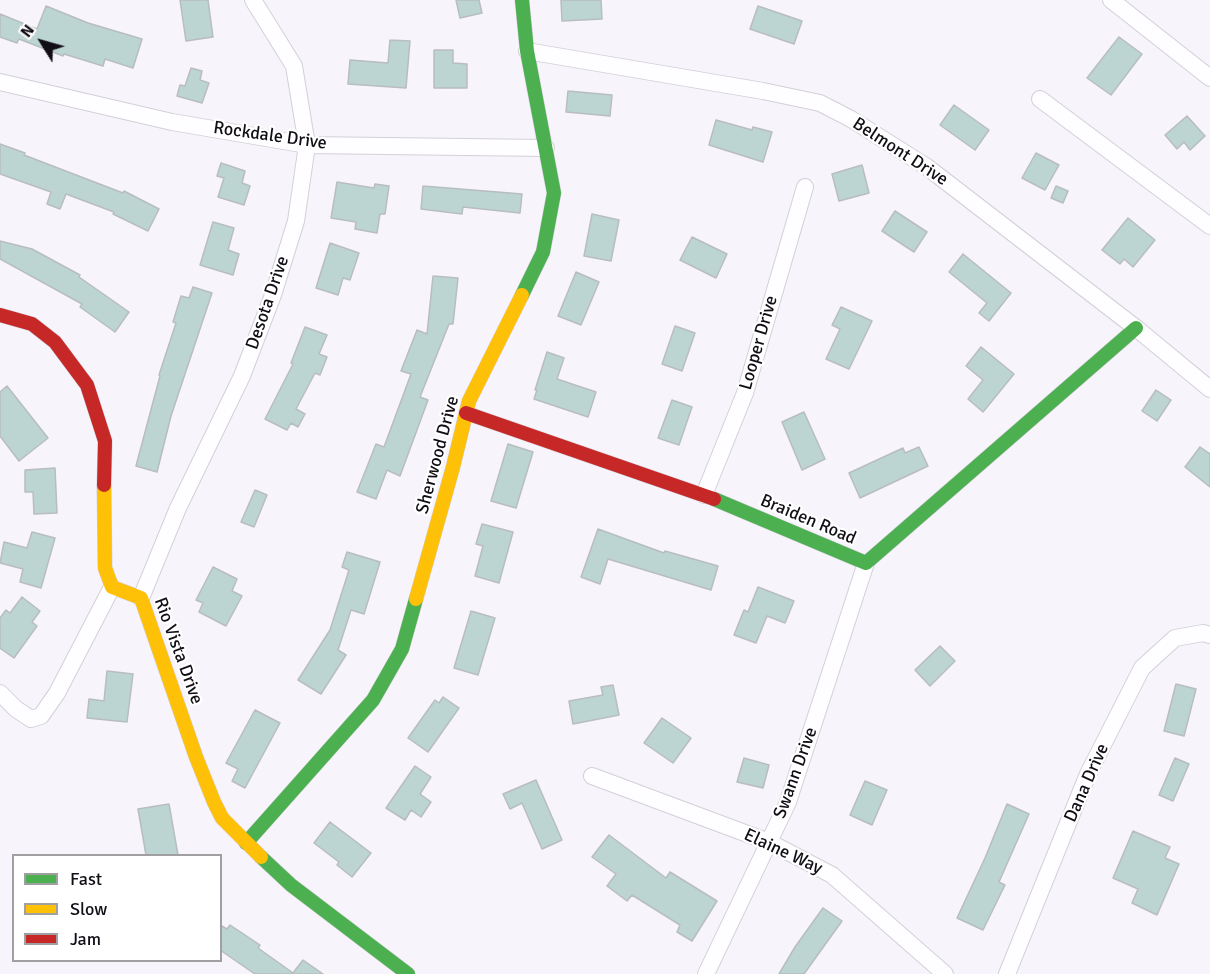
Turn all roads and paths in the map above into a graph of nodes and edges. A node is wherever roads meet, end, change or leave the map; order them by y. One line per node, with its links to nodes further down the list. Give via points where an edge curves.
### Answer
1 (253, 0): 8 (street, Desota Drive, via 294,66)
2 (522, 0): 4 (street, Sherwood Drive)
3 (1111, 0): 5 (street)
4 (527, 51): 9 (street, Sherwood Drive); 13 (street, Belmont Drive, via 820,103 927,167)
5 (1210, 78)
6 (0, 82): 8 (street, Rockdale Drive, via 172,122)
7 (1040, 99): 11 (street)
8 (307, 145): 9 (street, Rockdale Drive); 19 (street, Desota Drive, via 296,221 273,295 242,376 178,508)
9 (546, 148): 15 (street, Sherwood Drive, via 555,194 543,252)
10 (805, 187): 16 (street, Looper Drive, via 745,393)
11 (1210, 226)
12 (0, 315): 18 (street, via 32,324 56,342 87,385 105,441 105,567)
13 (1136, 328): 14 (street, Belmont Drive); 17 (street, Braiden Road)
14 (1210, 389)
15 (466, 413): 16 (street, Braiden Road); 24 (street, Sherwood Drive, via 402,648 373,700)
16 (704, 495): 17 (street, Braiden Road)
17 (866, 563): 23 (street, Swann Drive, via 788,802)
18 (112, 587): 19 (street, Rio Vista Drive); 21 (street, via 41,716 30,719)
19 (141, 598): 24 (street, Rio Vista Drive, via 214,802 222,818)
20 (1210, 635): 28 (street, Dana Drive, via 1175,638 1142,668 1088,774)
21 (0, 693)
22 (592, 776): 23 (street, Elaine Way)
23 (769, 842): 26 (street, Swann Drive); 27 (street, Elaine Way, via 832,875)
24 (246, 843): 25 (street, Rio Vista Drive, via 291,885)
25 (408, 974)
26 (706, 974)
27 (945, 974)
28 (1007, 974)

